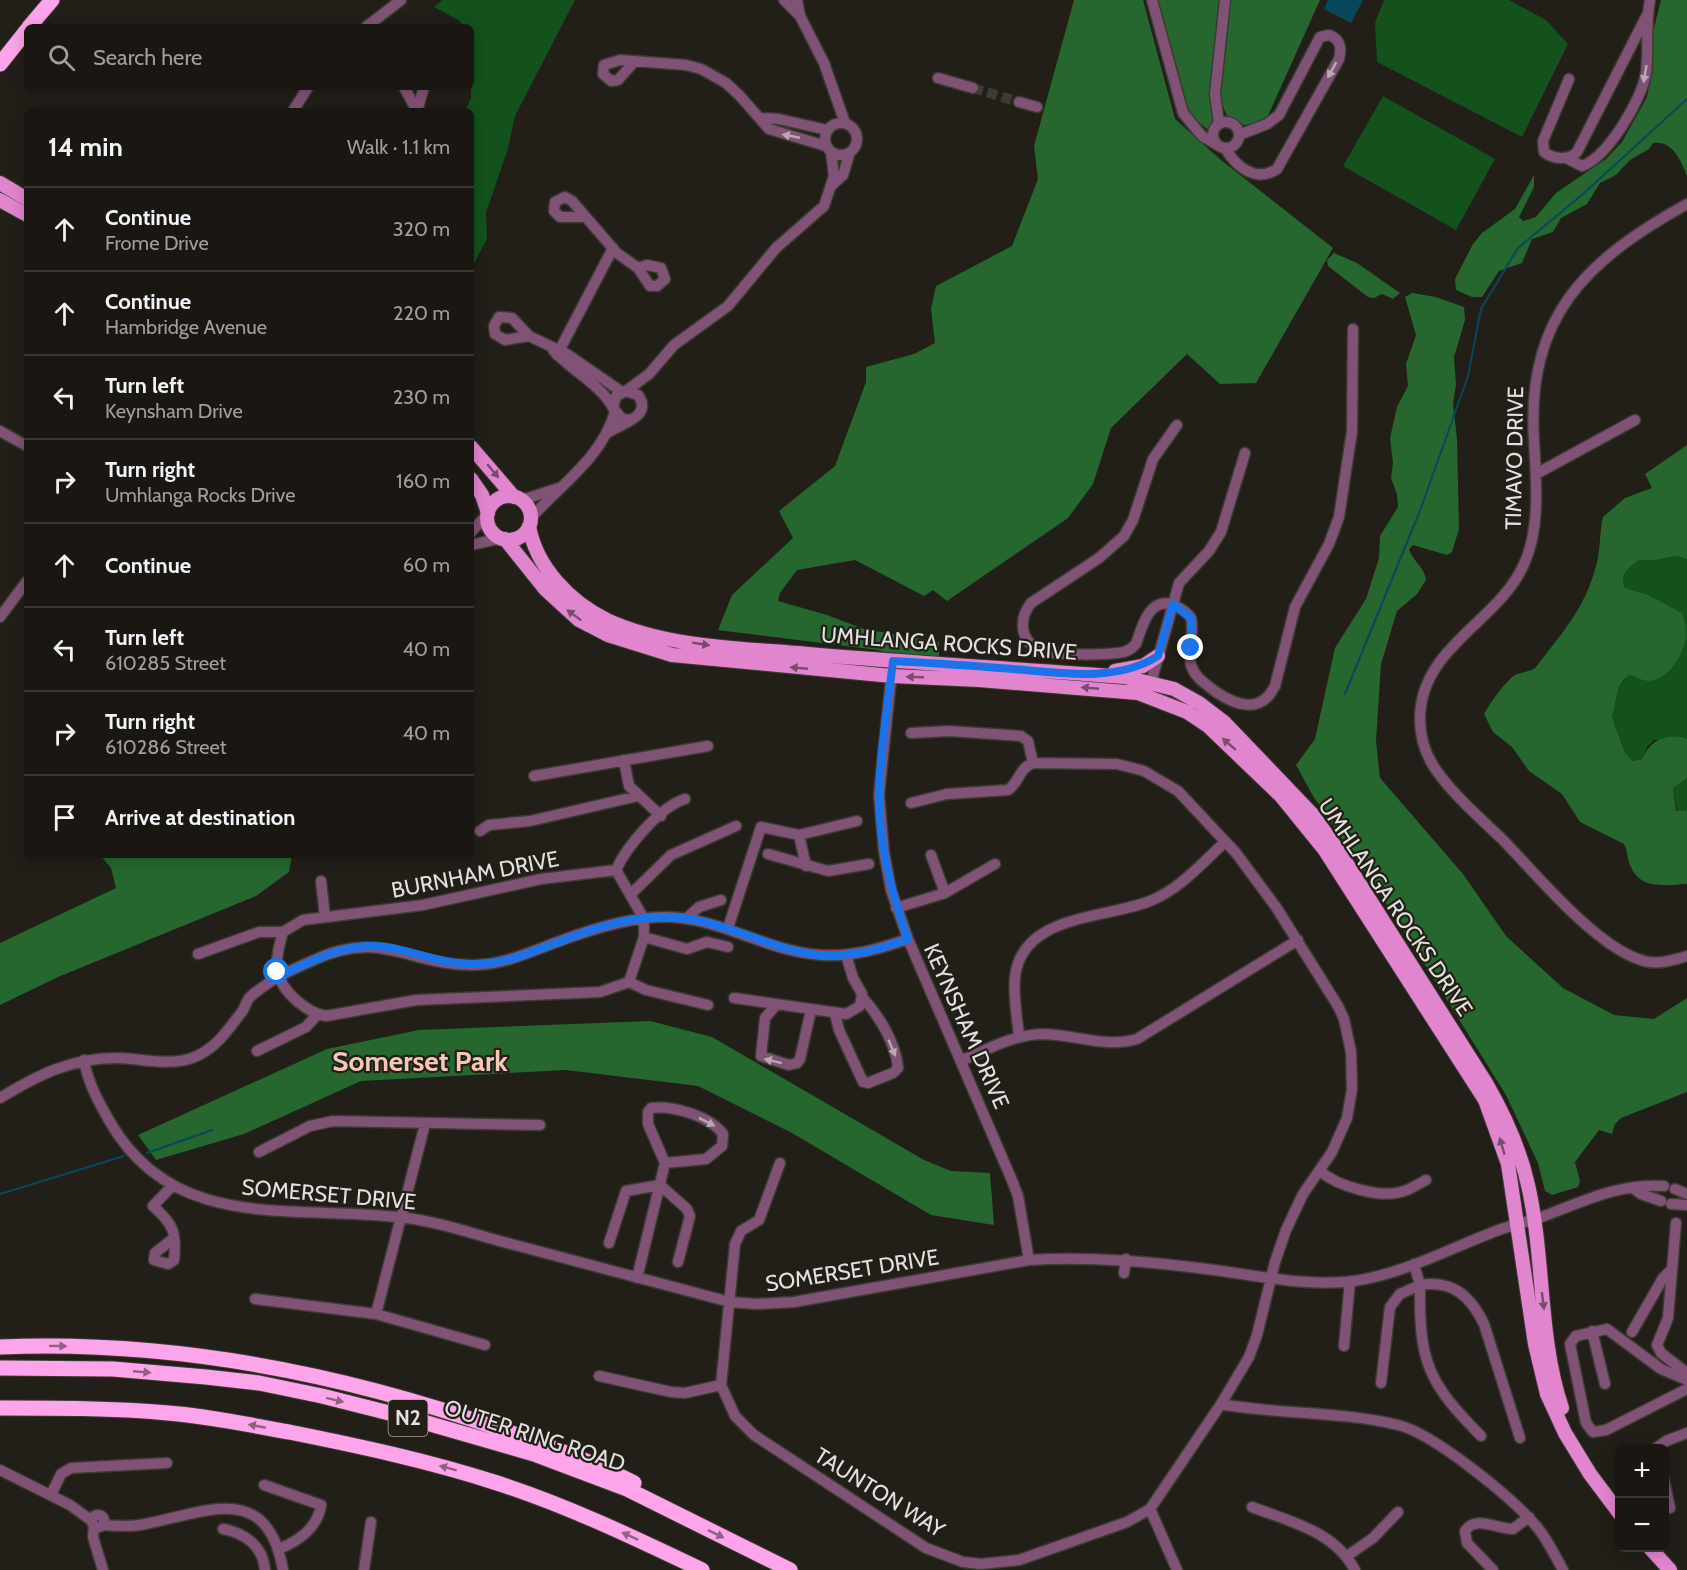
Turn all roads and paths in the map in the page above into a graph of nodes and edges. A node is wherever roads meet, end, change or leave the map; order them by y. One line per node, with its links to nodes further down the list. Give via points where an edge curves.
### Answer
1 (52, 0): 10 (highway)
2 (401, 0): 11 (street)
3 (784, 0): 9 (street)
4 (797, 0): 9 (street)
5 (1152, 0): 31 (street, via 1182,113)
6 (1225, 0): 29 (street, via 1216,86)
7 (1650, 0): 8 (street)
8 (1647, 15): 35 (street, via 1576,152); 35 (street, one-way to 35, via 1646,71 1639,93 1612,141 1582,166)
9 (800, 16): 21 (street)
10 (31, 24)
11 (370, 24)
12 (24, 33): 14 (highway)
13 (634, 62): 27 (street, via 701,69 726,83)
14 (0, 64)
15 (938, 78): 17 (street)
16 (1569, 79): 35 (street, via 1543,147 1548,155)
17 (973, 88)
18 (306, 90): 24 (street)
19 (406, 90): 25 (street)
20 (423, 90): 26 (street)
21 (835, 94): 28 (street); 30 (street)
22 (1019, 102): 23 (street)
23 (1037, 107)
24 (295, 108)
25 (415, 108)
26 (418, 108)
27 (760, 118): 30 (street); 33 (street, one-way to 27, via 813,140 769,129)
28 (844, 123): 30 (street); 34 (street, via 856,135 857,142)
29 (1227, 128): 31 (street); 32 (street); 32 (street, via 1236,145); 32 (street, one-way to 32, via 1256,128 1279,115 1316,41 1322,35 1339,42 1340,54 1280,166 1266,174 1252,174)
30 (828, 129): 33 (street)
31 (1198, 131): 32 (street)
32 (1222, 147)
33 (829, 149): 34 (street, via 840,155); 37 (street, via 834,176)
34 (850, 152): 37 (street, via 843,175)
35 (1566, 158)
36 (0, 183): 38 (main road)
37 (831, 187): 48 (street, via 824,206 776,248 728,306 674,345)
38 (24, 198)
39 (0, 200): 41 (main road)
40 (1687, 204): 60 (street, TIMAVO DRIVE, via 1642,230 1605,258 1577,287 1556,317 1535,376 1532,414)
41 (24, 213)
42 (584, 217): 43 (street)
43 (613, 248): 44 (street); 47 (street)
44 (638, 268)
45 (1353, 329): 70 (street, via 1352,431 1339,517 1295,607 1275,686 1268,696 1259,703 1242,706 1198,678 1190,661 1191,618)
46 (529, 336): 47 (street)
47 (556, 351): 49 (street); 51 (street, via 604,394)
48 (649, 374): 49 (street); 50 (street)
49 (624, 391): 50 (street, via 634,392); 51 (street, via 616,396)
50 (642, 402): 52 (street, via 640,414)
51 (614, 410): 52 (street, via 622,419); 56 (street)
52 (631, 420): 56 (street)
53 (1635, 420): 60 (street)
54 (1177, 426): 70 (street, via 1153,459 1136,513 1124,536 1099,558 1031,603 1024,613 1022,627 1030,644 1045,651 1123,652 1136,644 1150,610 1161,603)
55 (1, 430): 57 (street)
56 (609, 432): 62 (street, via 591,459)
57 (24, 444)
58 (474, 450): 63 (main road, one-way to 63)
59 (1245, 453): 70 (street, via 1221,532 1180,581)
60 (1536, 474): 113 (street, TIMAVO DRIVE, via 1533,532 1524,564 1505,594 1436,666 1422,700 1424,745 1435,768 1459,796 1605,939 1647,962)
61 (474, 485): 64 (main road)
62 (559, 488): 63 (street); 65 (street)
63 (518, 498): 64 (main road, via 498,499); 65 (main road, via 528,507)
64 (488, 514): 66 (street); 67 (main road, via 490,529)
65 (530, 522): 67 (main road, via 519,536); 73 (main road, UMHLANGA ROCKS DRIVE, one-way to 73, via 536,551 552,576 592,611 619,624 720,647)
66 (474, 529)
67 (504, 539): 68 (street); 75 (main road, UMHLANGA ROCKS DRIVE, one-way to 67, via 710,661 632,644 579,620)
68 (474, 544)
69 (24, 585): 71 (street)
70 (1173, 604): 72 (street)
71 (0, 617)
72 (1158, 656): 74 (main road, via 1129,670); 76 (street)
73 (893, 661): 74 (main road, UMHLANGA ROCKS DRIVE); 75 (street, KEYNSHAM DRIVE)
74 (1083, 674): 76 (main road, UMHLANGA ROCKS DRIVE)
75 (892, 676): 76 (main road, UMHLANGA ROCKS DRIVE, one-way to 75); 101 (street, KEYNSHAM DRIVE, via 879,795 884,852)
76 (1150, 689): 141 (main road, UMHLANGA ROCKS DRIVE, via 1174,689 1224,722 1323,827 1496,1099 1522,1160); 142 (main road, UMHLANGA ROCKS DRIVE, one-way to 76, via 1508,1164 1485,1100 1324,849 1281,796 1208,726)
77 (911, 733): 80 (street, via 949,731 1021,736 1028,741)
78 (708, 746): 79 (street)
79 (624, 760): 81 (street); 82 (street, via 629,786)
80 (1033, 763): 84 (street, via 1024,768 1008,790 947,794); 90 (street, TAUNTON WAY, via 1109,763 1144,771 1178,791)
81 (534, 776)
82 (638, 796): 85 (street); 88 (street, via 530,822 489,825)
83 (685, 799): 85 (street)
84 (911, 803)
85 (661, 816): 96 (street, via 635,841)
86 (857, 821): 89 (street)
87 (736, 826): 99 (street, via 671,855)
88 (480, 831)
89 (799, 835): 95 (street); 105 (street, via 762,826)
90 (1225, 842): 109 (street, TAUNTON WAY, via 1261,885); 123 (street, via 1192,873 1158,897 1060,925 1032,941 1016,971)
91 (768, 854): 95 (street)
92 (931, 855): 98 (street)
93 (869, 864): 95 (street, via 828,871)
94 (995, 864): 98 (street)
95 (806, 866)
96 (616, 870): 99 (street); 102 (street, BURNHAM DRIVE, via 541,879 423,905)
97 (321, 880): 102 (street)
98 (945, 893): 101 (street)
99 (630, 895): 104 (street)
100 (721, 900): 103 (street, via 699,908)
101 (896, 908): 108 (street, KEYNSHAM DRIVE)
102 (325, 918): 106 (street, BURNHAM DRIVE, via 303,920)
103 (686, 919): 104 (street); 105 (street)
104 (644, 920): 107 (street); 114 (street, via 583,933 498,962 446,963 384,947 364,946 330,953)
105 (728, 928): 112 (street, via 788,949)
106 (283, 932): 111 (street, via 259,932); 114 (street)
107 (644, 938): 110 (street, via 687,949 707,942); 115 (street)
108 (908, 939): 112 (street); 126 (street, KEYNSHAM DRIVE)
109 (1298, 940): 123 (street, via 1137,1039 1115,1043 1046,1034); 133 (street, TAUNTON WAY, via 1344,1019 1352,1058 1347,1118)
110 (728, 947)
111 (198, 954)
112 (846, 955): 117 (street)
113 (1687, 956)
114 (278, 977): 122 (street, via 287,992); 125 (street, via 253,996 247,1016 204,1052 183,1060)
115 (629, 982): 118 (street); 122 (street, via 600,992 439,998 336,1016)
116 (734, 998): 119 (street)
117 (863, 998): 121 (street, via 855,1010); 121 (street, one-way to 121, via 876,1013 897,1059 898,1068 893,1073 862,1082)
118 (708, 1005)
119 (776, 1005): 120 (street); 120 (street, one-way to 119, via 800,1059 789,1065 764,1059 760,1053 765,1018)
120 (811, 1011): 121 (street)
121 (835, 1014)
122 (317, 1015): 124 (street, via 306,1027)
123 (1019, 1036): 126 (street)
124 (257, 1051)
125 (84, 1060): 127 (street, via 42,1074); 136 (street, SOMERSET DRIVE, via 90,1086 118,1136 147,1168)
126 (961, 1060): 147 (street, KEYNSHAM DRIVE, via 1018,1196)
127 (0, 1098)
128 (425, 1124): 129 (street); 130 (street, via 321,1123); 140 (street)
129 (540, 1125)
130 (259, 1152)
131 (665, 1162): 131 (street, one-way to 131, via 648,1124 651,1108 702,1118 723,1134 722,1146 710,1158); 135 (street)
132 (780, 1163): 157 (street, TAUNTON WAY, via 759,1220 736,1238)
133 (1320, 1171): 134 (street, via 1341,1185 1389,1193 1402,1192); 153 (street, TAUNTON WAY, via 1293,1213)
134 (1426, 1180)
135 (660, 1185): 145 (street, via 626,1191); 148 (street, via 690,1216); 152 (street)
136 (172, 1186): 140 (street, SOMERSET DRIVE, via 226,1206); 144 (street, via 153,1206 172,1224)
137 (1633, 1188): 138 (street, SOMERSET DRIVE, via 1669,1187); 139 (street, via 1666,1202); 141 (street, SOMERSET DRIVE, via 1598,1193)
138 (1687, 1194)
139 (1687, 1205)
140 (400, 1218): 152 (street, SOMERSET DRIVE); 158 (street)
141 (1534, 1219): 142 (street, SOMERSET DRIVE); 182 (main road, UMHLANGA ROCKS DRIVE, one-way to 182, via 1553,1378)
142 (1518, 1223): 149 (street, SOMERSET DRIVE); 182 (main road, UMHLANGA ROCKS DRIVE, via 1540,1372)
143 (1676, 1223): 150 (street)
144 (174, 1238)
145 (609, 1243)
146 (1126, 1259): 147 (street, SOMERSET DRIVE); 151 (street); 153 (street, SOMERSET DRIVE)
147 (1029, 1260): 157 (street, SOMERSET DRIVE, via 794,1302)
148 (678, 1262)
149 (1414, 1264): 154 (street, SOMERSET DRIVE); 155 (street)
150 (1672, 1269): 160 (street); 167 (street, via 1668,1318 1657,1345 1661,1353)
151 (1124, 1273)
152 (637, 1278): 157 (street, SOMERSET DRIVE)
153 (1270, 1278): 154 (street, SOMERSET DRIVE, via 1316,1283); 174 (street, TAUNTON WAY, via 1257,1335)
154 (1350, 1281): 162 (street)
155 (1419, 1281): 170 (street, via 1400,1294 1390,1307); 179 (street, via 1419,1330 1424,1357 1444,1397); 180 (street, via 1446,1285 1467,1298 1477,1310)
156 (255, 1299): 158 (street)
157 (730, 1302): 172 (street, TAUNTON WAY)
158 (376, 1314): 161 (street)
159 (1592, 1331): 169 (street, via 1606,1329 1661,1369); 171 (street); 173 (street, via 1576,1336 1570,1348 1586,1423 1593,1432 1606,1430)
160 (1632, 1332)
161 (485, 1345)
162 (1344, 1346)
163 (0, 1347): 194 (highway, one-way to 194, via 120,1348 223,1358 374,1390 480,1422 611,1471 645,1489)
164 (0, 1360): 166 (highway, via 81,1363)
165 (0, 1368): 166 (highway, OUTER RING ROAD / N2)
166 (113, 1370): 194 (highway, OUTER RING ROAD / N2, one-way to 194, via 259,1383 413,1419 556,1462 627,1489)
167 (1687, 1373)
168 (599, 1376): 172 (street, via 671,1392)
169 (1687, 1380)
170 (1381, 1383)
171 (1605, 1384)
172 (721, 1385): 201 (street, TAUNTON WAY, via 735,1416 754,1435 926,1548 963,1562)
173 (1687, 1389)
174 (1221, 1404): 191 (street, TAUNTON WAY); 193 (street, via 1410,1428 1444,1447)
175 (0, 1408): 176 (highway, N2)
176 (56, 1408): 177 (highway); 206 (highway, N2, one-way to 176, via 586,1516 450,1468 208,1418)
177 (0, 1416)
178 (1687, 1433): 181 (street)
179 (1481, 1436)
180 (1520, 1438)
181 (1662, 1444)
182 (1577, 1452): 189 (main road, UMHLANGA ROCKS DRIVE)
183 (166, 1463): 186 (street, via 71,1468 61,1474)
184 (0, 1470): 186 (street)
185 (264, 1485): 198 (street, via 321,1505 303,1537)
186 (51, 1495): 196 (street)
187 (1668, 1498): 190 (street)
188 (1252, 1507): 200 (street, via 1324,1536)
189 (1615, 1507)
190 (1670, 1508)
191 (1150, 1509): 201 (street, TAUNTON WAY, via 1127,1522); 208 (street)
192 (1398, 1512): 200 (street, via 1373,1538)
193 (1528, 1518): 210 (street, via 1513,1529 1478,1522 1465,1531 1467,1543); 211 (street, via 1538,1527)
194 (686, 1520): 207 (highway, OUTER RING ROAD / N2, one-way to 207)
195 (371, 1522): 205 (street)
196 (98, 1523): 198 (street, via 142,1525 212,1508 236,1509 268,1527); 202 (street, via 94,1541)
197 (223, 1529): 203 (street, via 250,1540 262,1555)
198 (279, 1549): 204 (street)
199 (1654, 1552): 212 (main road)
200 (1347, 1556): 209 (street)
201 (1007, 1566)
202 (103, 1570)
203 (264, 1570)
204 (283, 1570)
205 (364, 1570)
206 (702, 1570)
207 (790, 1570)
208 (1177, 1570)
209 (1355, 1570)
210 (1493, 1570)
211 (1563, 1570)
212 (1670, 1570)

